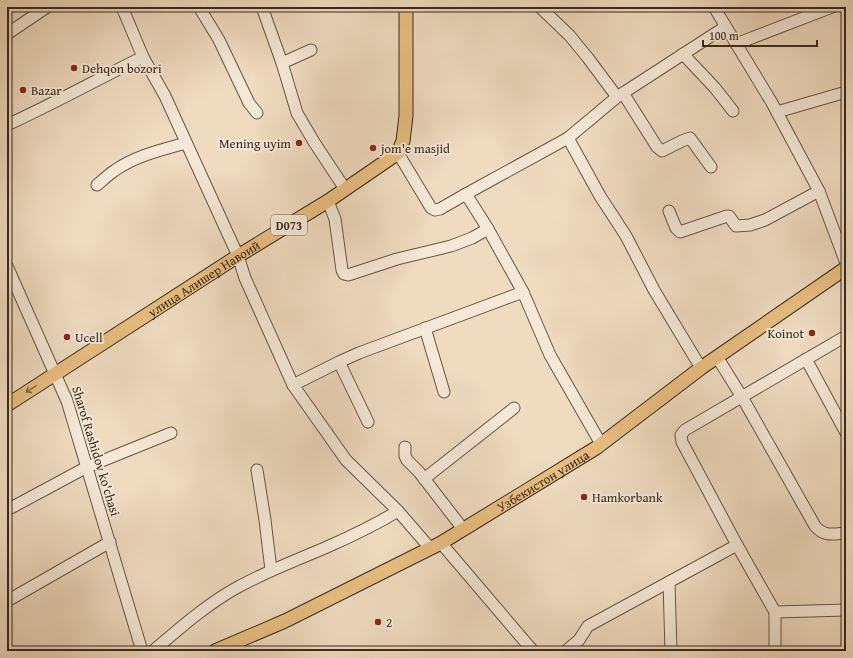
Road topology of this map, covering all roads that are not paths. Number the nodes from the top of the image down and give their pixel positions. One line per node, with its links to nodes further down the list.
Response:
1 (47, 7): 10 (street)
2 (122, 7): 14 (street)
3 (199, 7): 20 (street)
4 (262, 7): 15 (street)
5 (406, 7): 24 (main road)
6 (540, 7): 17 (street)
7 (714, 7): 9 (street)
8 (832, 7): 11 (street)
9 (725, 27): 11 (street); 13 (street)
10 (7, 34)
11 (736, 44): 19 (street)
12 (311, 50): 15 (street)
13 (684, 54): 17 (street); 18 (street)
14 (144, 57): 21 (street); 23 (street)
15 (282, 63): 27 (street)
16 (846, 92): 19 (street)
17 (620, 95): 22 (street); 25 (street)
18 (733, 111)
19 (777, 112): 28 (street)
20 (257, 113)
21 (7, 125)
22 (568, 138): 29 (street); 43 (street)
23 (186, 143): 26 (street); 33 (street)
24 (398, 153): 27 (main road, улица Алишер Навоий / D073); 29 (street)
25 (711, 167)
26 (97, 185)
27 (345, 189): 30 (main road, улица Алишер Навоий / D073)
28 (819, 191): 31 (street); 34 (street)
29 (466, 194): 32 (street)
30 (328, 201): 32 (street); 33 (main road, улица Алишер Навоий / D073)
31 (669, 211)
32 (488, 229): 37 (street)
33 (238, 256): 44 (main road, улица Алишер Навоий / D073); 45 (street)
34 (846, 263)
35 (7, 266): 44 (street, Sharof Rashidov ko'chasi)
36 (846, 268): 40 (main road, Узбекистон улица)
37 (523, 292): 38 (street); 53 (street)
38 (425, 328): 42 (street); 46 (street)
39 (846, 336): 41 (street)
40 (717, 357): 43 (main road, Узбекистон улица); 47 (street)
41 (806, 359): 47 (street); 52 (street)
42 (339, 362): 45 (street); 50 (street)
43 (701, 368): 53 (main road, Узбекистон улица)
44 (56, 374): 48 (main road, улица Алишер Навоий / D073, one-way to 48); 55 (street, Sharof Rashidov ko'chasi)
45 (293, 385): 59 (street)
46 (444, 392)
47 (742, 397): 61 (street); 64 (street)
48 (7, 405)
49 (514, 408): 57 (street)
50 (368, 422)
51 (171, 433): 55 (street)
52 (846, 433)
53 (601, 444): 60 (main road, Узбекистон улица)
54 (406, 447): 57 (street)
55 (87, 466): 58 (street); 62 (street, Sharof Rashidov ko'chasi)
56 (256, 470): 65 (street)
57 (424, 479): 60 (street)
58 (7, 510)
59 (398, 511): 63 (street); 65 (street)
60 (463, 529): 63 (main road, Узбекистон улица)
61 (846, 533)
62 (110, 542): 67 (street); 70 (street, Sharof Rashidov ko'chasi)
63 (436, 545): 72 (main road, Узбекистон улица); 73 (street)
64 (737, 545): 66 (street); 69 (street)
65 (271, 570): 71 (street)
66 (669, 582): 74 (street); 75 (street)
67 (7, 601)
68 (846, 610): 69 (street)
69 (774, 612): 76 (street)
70 (142, 651)
71 (152, 651)
72 (215, 651)
73 (533, 651)
74 (566, 651)
75 (671, 651)
76 (775, 651)

